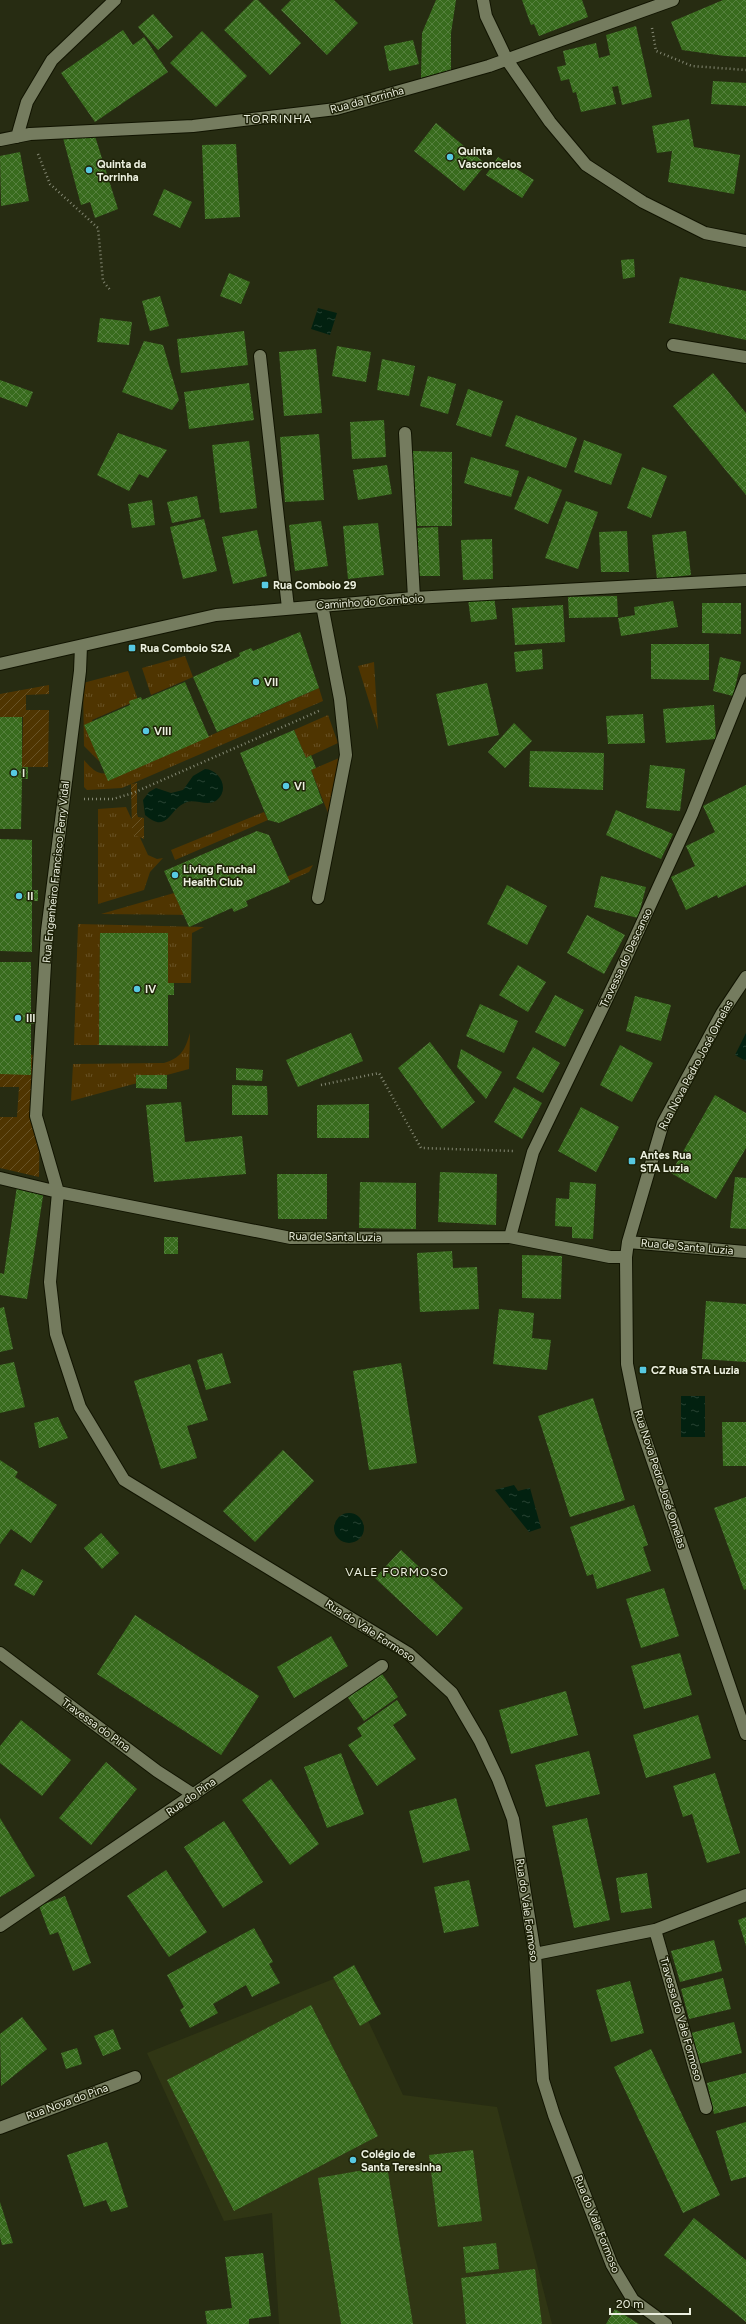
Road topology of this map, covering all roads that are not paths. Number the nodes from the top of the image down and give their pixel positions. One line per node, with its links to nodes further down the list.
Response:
1 (115, 0): 6 (street)
2 (483, 0): 5 (street)
3 (673, 0): 4 (street, Rua da Torrinha)
4 (648, 5): 5 (street, Rua da Torrinha)
5 (507, 60): 6 (street, Rua da Torrinha); 8 (street)
6 (17, 137): 7 (street, Rua da Torrinha)
7 (0, 140)
8 (746, 241)
9 (674, 345): 11 (street)
10 (260, 356): 16 (street)
11 (746, 357)
12 (405, 433): 14 (street)
13 (746, 580): 14 (street, Caminho do Comboio)
14 (414, 598): 15 (street, Caminho do Comboio)
15 (322, 605): 16 (street, Caminho do Comboio); 20 (street)
16 (288, 608): 17 (street, Caminho do Comboio)
17 (80, 646): 18 (street, Caminho do Comboio); 23 (street, Rua Engenheiro Francisco Perry Vidal)
18 (0, 664)
19 (746, 680): 24 (street, Travessa do Descanso)
20 (318, 898)
21 (746, 977): 25 (street, Rua Nova Pedro José Ornelas)
22 (0, 1178): 23 (street, Rua de Santa Luzia)
23 (58, 1192): 24 (street, Rua de Santa Luzia); 35 (street, Rua do Vale Formoso)
24 (510, 1237): 27 (street, Rua de Santa Luzia)
25 (628, 1242): 26 (street, Rua de Santa Luzia); 27 (street, Rua Nova Pedro José Ornelas)
26 (746, 1252)
27 (626, 1257): 30 (street, Rua Nova Pedro José Ornelas)
28 (0, 1653): 31 (street, Travessa do Pina)
29 (382, 1666): 31 (street, Rua do Pina)
30 (746, 1734)
31 (194, 1795): 33 (street, Rua do Pina)
32 (746, 1895): 34 (street)
33 (0, 1926)
34 (655, 1930): 35 (street); 37 (street, Travessa do Vale Formoso)
35 (535, 1954): 39 (street, Rua do Vale Formoso)
36 (135, 2077): 38 (street, Rua Nova do Pina)
37 (706, 2108)
38 (0, 2128)
39 (666, 2324)

